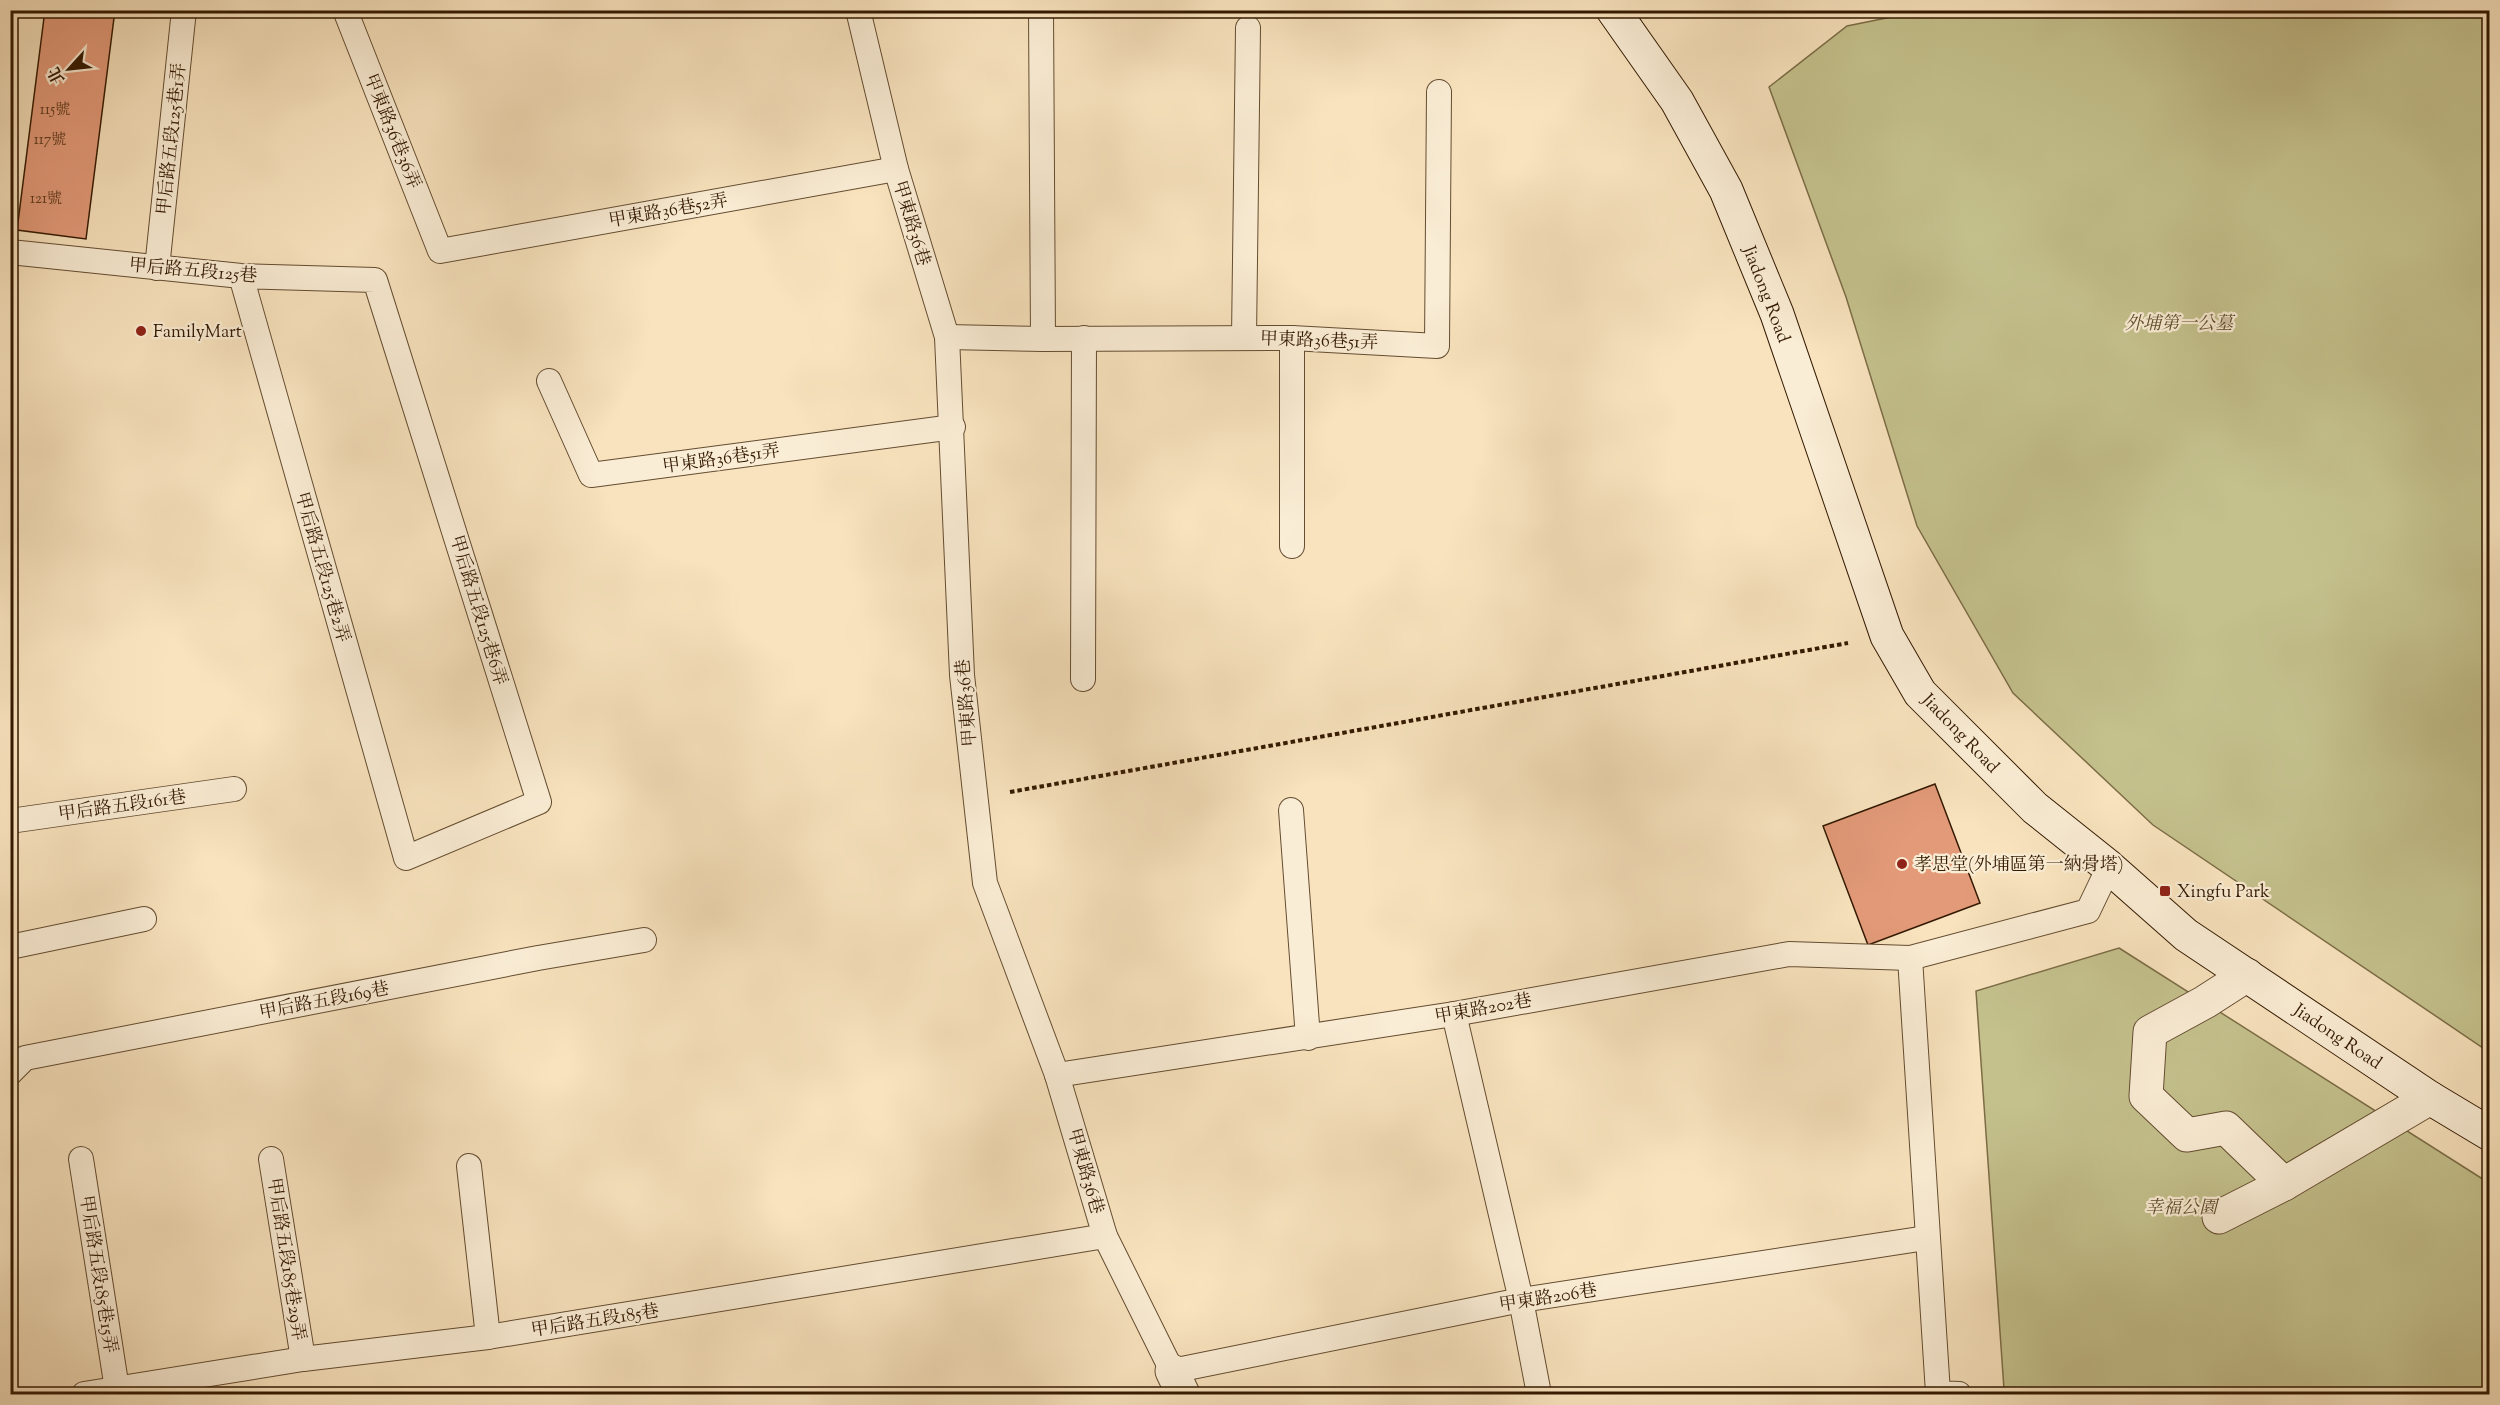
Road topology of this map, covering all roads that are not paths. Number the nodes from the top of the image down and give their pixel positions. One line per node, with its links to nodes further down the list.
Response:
1 (184, 10): 11 (lane, 甲后路五段125巷1弄)
2 (345, 10): 9 (lane, 甲東路36巷36弄)
3 (858, 10): 8 (lane, 甲東路36巷)
4 (1041, 10): 18 (lane)
5 (1613, 10): 27 (street, Jiadong Road)
6 (1248, 28): 16 (lane)
7 (1439, 92): 17 (lane, 甲東路36巷51弄)
8 (896, 169): 9 (lane, 甲東路36巷52弄); 14 (lane, 甲東路36巷)
9 (440, 251)
10 (10, 252): 11 (lane, 甲后路五段125巷)
11 (157, 268): 12 (lane, 甲后路五段125巷)
12 (241, 276): 13 (lane, 甲后路五段125巷); 26 (lane, 甲后路五段125巷2弄)
13 (375, 280): 26 (lane, 甲后路五段125巷6弄)
14 (947, 337): 18 (lane, 甲東路36巷51弄); 20 (lane, 甲東路36巷)
15 (1084, 338): 16 (lane, 甲東路36巷51弄); 18 (lane, 甲東路36巷51弄); 22 (lane)
16 (1244, 338): 17 (lane, 甲東路36巷51弄)
17 (1292, 338): 21 (lane)
18 (1043, 339)
19 (549, 381): 20 (lane, 甲東路36巷51弄)
20 (952, 427): 36 (lane, 甲東路36巷)
21 (1292, 546)
22 (1083, 679)
23 (234, 789): 25 (lane, 甲后路五段161巷)
24 (1291, 810): 34 (lane)
25 (10, 821)
26 (406, 858)
27 (2109, 867): 31 (lane, 甲東路202巷); 32 (street, Jiadong Road)
28 (144, 919): 30 (lane)
29 (644, 940): 35 (lane, 甲后路五段169巷)
30 (10, 947)
31 (1910, 958): 33 (lane, 甲東路202巷); 45 (lane)
32 (2247, 975): 37 (street, Jiadong Road); 42 (street)
33 (1454, 1014): 34 (lane, 甲東路202巷); 46 (lane)
34 (1308, 1038): 36 (lane, 甲東路202巷)
35 (10, 1073)
36 (1057, 1075): 44 (lane, 甲東路36巷)
37 (2430, 1098): 38 (street, Jiadong Road); 42 (street)
38 (2490, 1134)
39 (81, 1159): 50 (lane, 甲后路五段185巷15弄)
40 (271, 1159): 48 (lane, 甲后路五段185巷29弄)
41 (469, 1166): 47 (lane)
42 (2284, 1184): 43 (street)
43 (2219, 1217)
44 (1105, 1236): 47 (lane, 甲后路五段185巷); 49 (lane, 甲東路36巷)
45 (1926, 1238): 46 (lane, 甲東路206巷); 53 (lane)
46 (1521, 1300): 49 (lane, 甲東路206巷); 52 (lane)
47 (488, 1337): 48 (lane, 甲后路五段185巷)
48 (303, 1359): 50 (lane, 甲后路五段185巷)
49 (1178, 1383)
50 (117, 1389): 51 (lane, 甲后路五段185巷)
51 (84, 1395)
52 (1539, 1395)
53 (1959, 1395)

